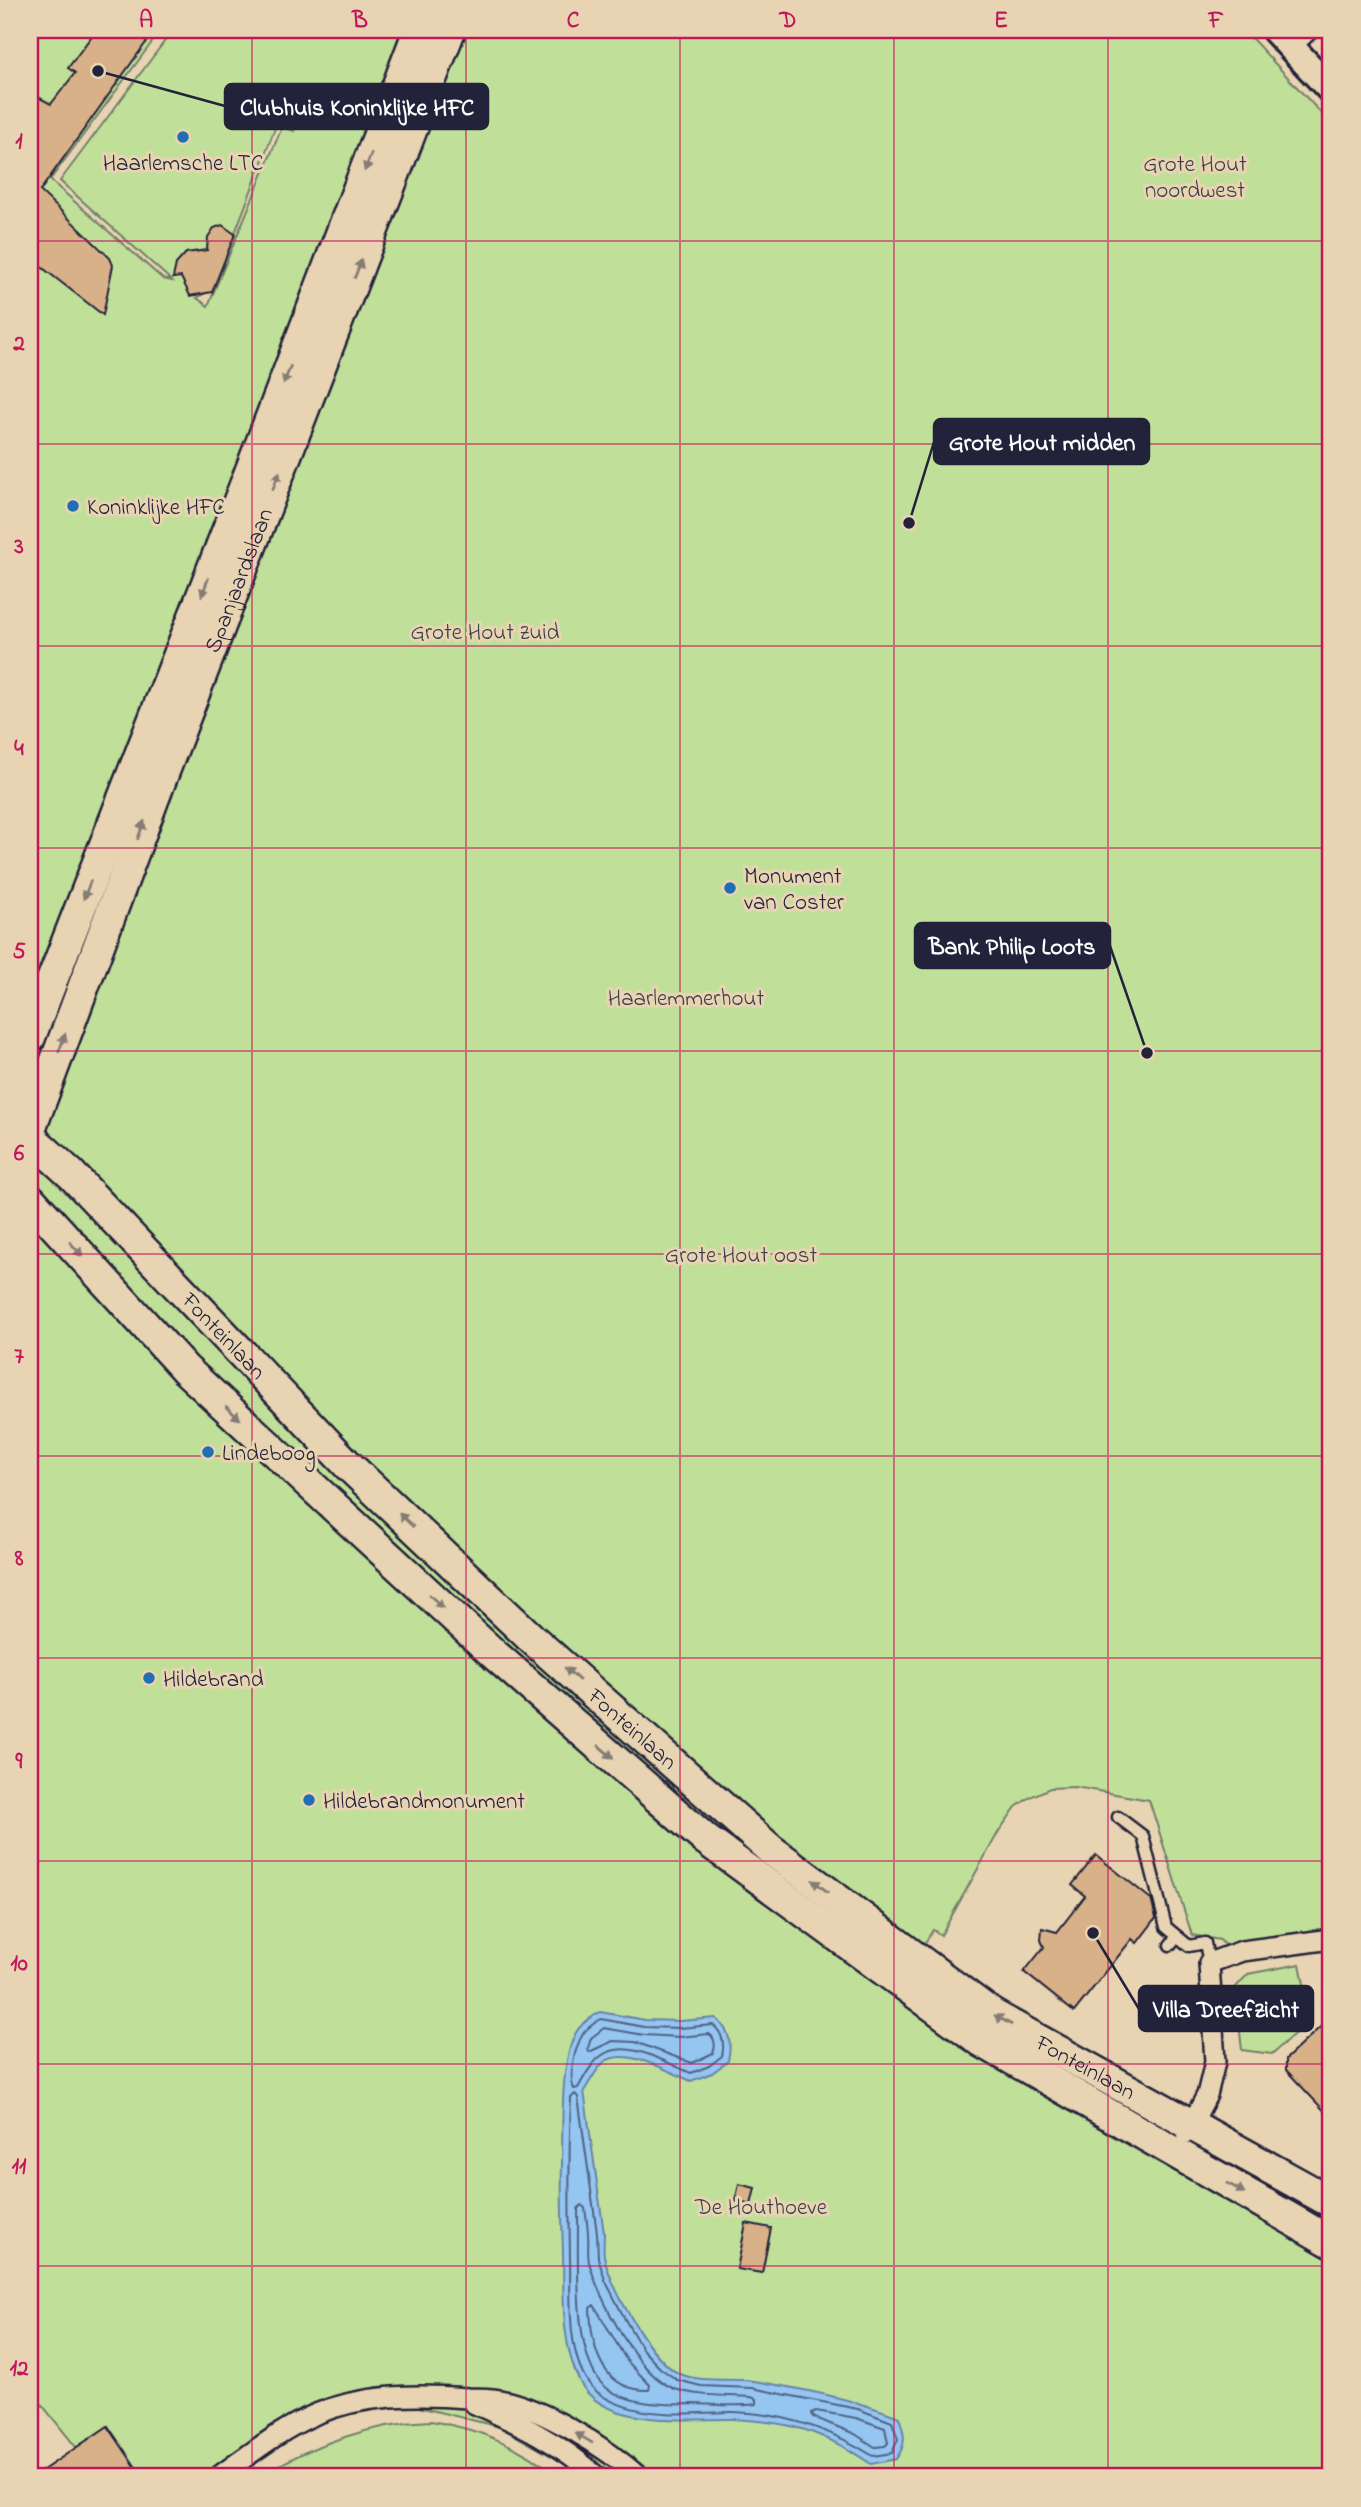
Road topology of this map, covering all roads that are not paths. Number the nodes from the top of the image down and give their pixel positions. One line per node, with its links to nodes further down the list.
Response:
1 (419, 30): 5 (main road, Spanjaardslaan, one-way to 5)
2 (450, 30): 6 (main road, Spanjaardslaan, one-way to 2)
3 (1291, 35): 4 (street)
4 (1331, 90)
5 (30, 1037)
6 (30, 1130)
7 (30, 1137): 14 (main road, Fonteinlaan, one-way to 7)
8 (30, 1199): 15 (main road, Fonteinlaan, one-way to 15)
9 (1118, 1817): 10 (lane)
10 (1177, 1936): 12 (lane); 13 (lane)
11 (1331, 1939): 13 (street)
12 (1170, 1945)
13 (1209, 1963): 14 (street)
14 (1192, 2124): 15 (street); 16 (main road, Fonteinlaan)
15 (1177, 2153): 17 (main road, Fonteinlaan, one-way to 17)
16 (1331, 2202)
17 (1331, 2242)
18 (460, 2397): 19 (street); 20 (street); 21 (street, one-way to 18)
19 (219, 2477)
20 (597, 2477)
21 (639, 2477)

